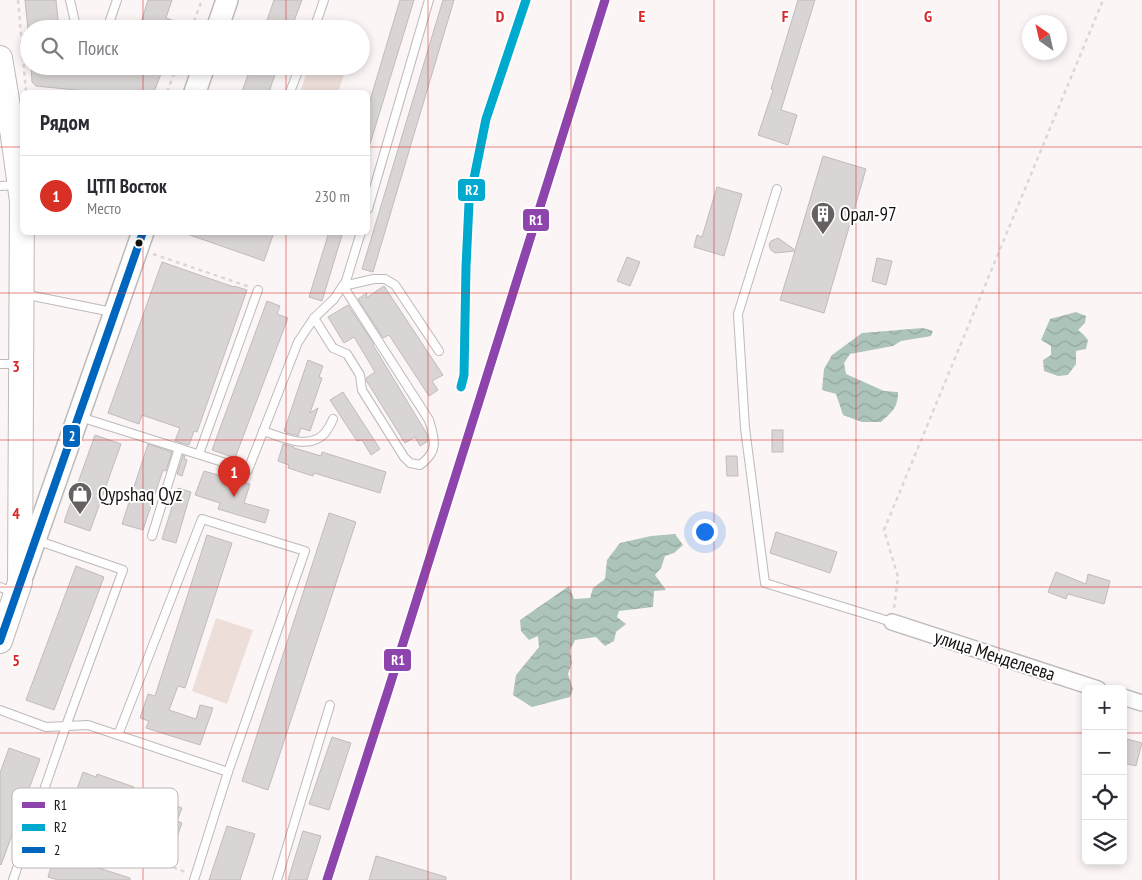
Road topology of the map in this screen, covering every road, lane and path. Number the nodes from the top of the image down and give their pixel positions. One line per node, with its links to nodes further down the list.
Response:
1 (18, 0): 14 (path)
2 (70, 0): 9 (lane)
3 (117, 0): 10 (lane)
4 (202, 0): 11 (path)
5 (227, 0): 12 (main road)
6 (324, 0): 13 (lane)
7 (429, 0): 27 (lane)
8 (1103, 0): 45 (path)
9 (74, 20)
10 (110, 20)
11 (194, 20)
12 (220, 20)
13 (317, 20)
14 (20, 23)
15 (0, 58): 24 (main road)
16 (25, 75): 20 (path)
17 (174, 75): 21 (path)
18 (201, 75): 22 (main road)
19 (297, 75): 23 (lane)
20 (26, 90)
21 (168, 90)
22 (195, 90)
23 (291, 90)
24 (18, 137): 26 (main road)
25 (777, 189): 45 (lane)
26 (16, 193): 32 (main road)
27 (370, 202)
28 (360, 235): 30 (lane)
29 (141, 240): 31 (path); 33 (main road)
30 (343, 286): 34 (lane); 34 (lane); 35 (lane)
31 (258, 290): 41 (lane)
32 (21, 293): 33 (lane); 36 (main road)
33 (115, 312): 37 (main road)
34 (314, 318): 39 (lane)
35 (439, 352)
36 (10, 364): 44 (main road)
37 (78, 417): 40 (lane); 43 (main road)
38 (334, 419): 39 (lane)
39 (263, 431): 41 (lane)
40 (179, 448): 41 (lane); 42 (lane)
41 (198, 454)
42 (152, 536)
43 (35, 540): 44 (main road); 52 (lane)
44 (12, 588): 46 (main road)
45 (892, 622): 47 (street, улица Менделеева)
46 (0, 641)
47 (1086, 685)
48 (1127, 698): 49 (street)
49 (1142, 703)
50 (330, 705): 60 (lane)
51 (0, 710): 52 (lane)
52 (66, 726): 53 (lane); 55 (lane)
53 (118, 735): 54 (lane); 54 (lane)
54 (228, 772): 58 (lane)
55 (45, 788)
56 (17, 868): 59 (lane)
57 (172, 868): 58 (path)
58 (194, 878)
59 (13, 880)
60 (277, 880)

